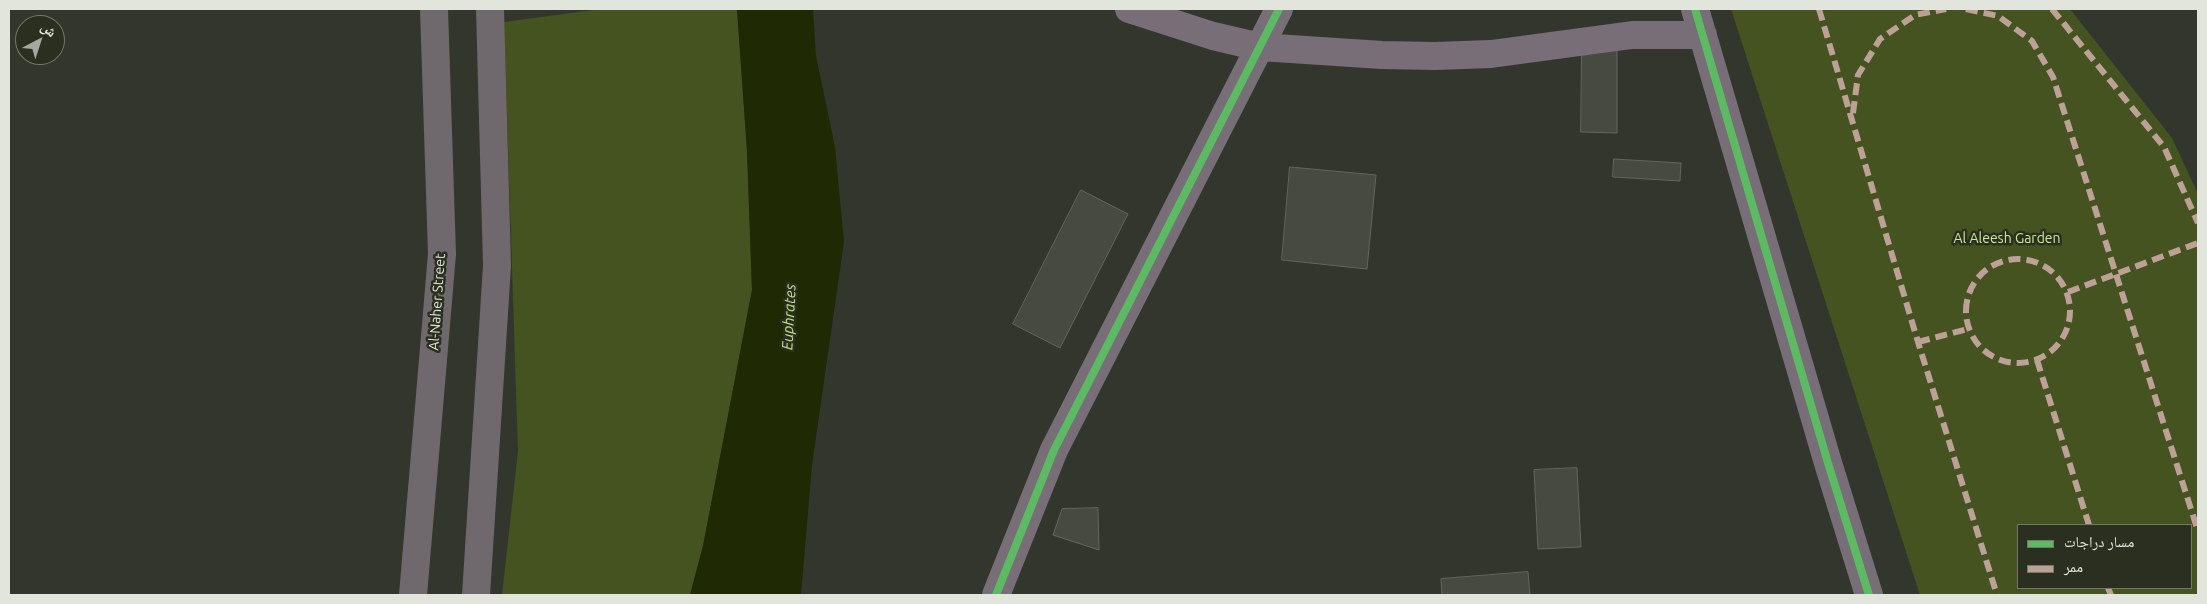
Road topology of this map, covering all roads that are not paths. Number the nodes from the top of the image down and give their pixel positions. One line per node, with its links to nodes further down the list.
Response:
1 (434, 9): 8 (main road, Al-Naher Street)
2 (490, 9): 9 (main road)
3 (1128, 9): 7 (street)
4 (1279, 9): 7 (street)
5 (1695, 9): 6 (street)
6 (1702, 35): 7 (street); 11 (street)
7 (1260, 47): 10 (street)
8 (413, 595)
9 (476, 595)
10 (996, 595)
11 (1869, 595)

